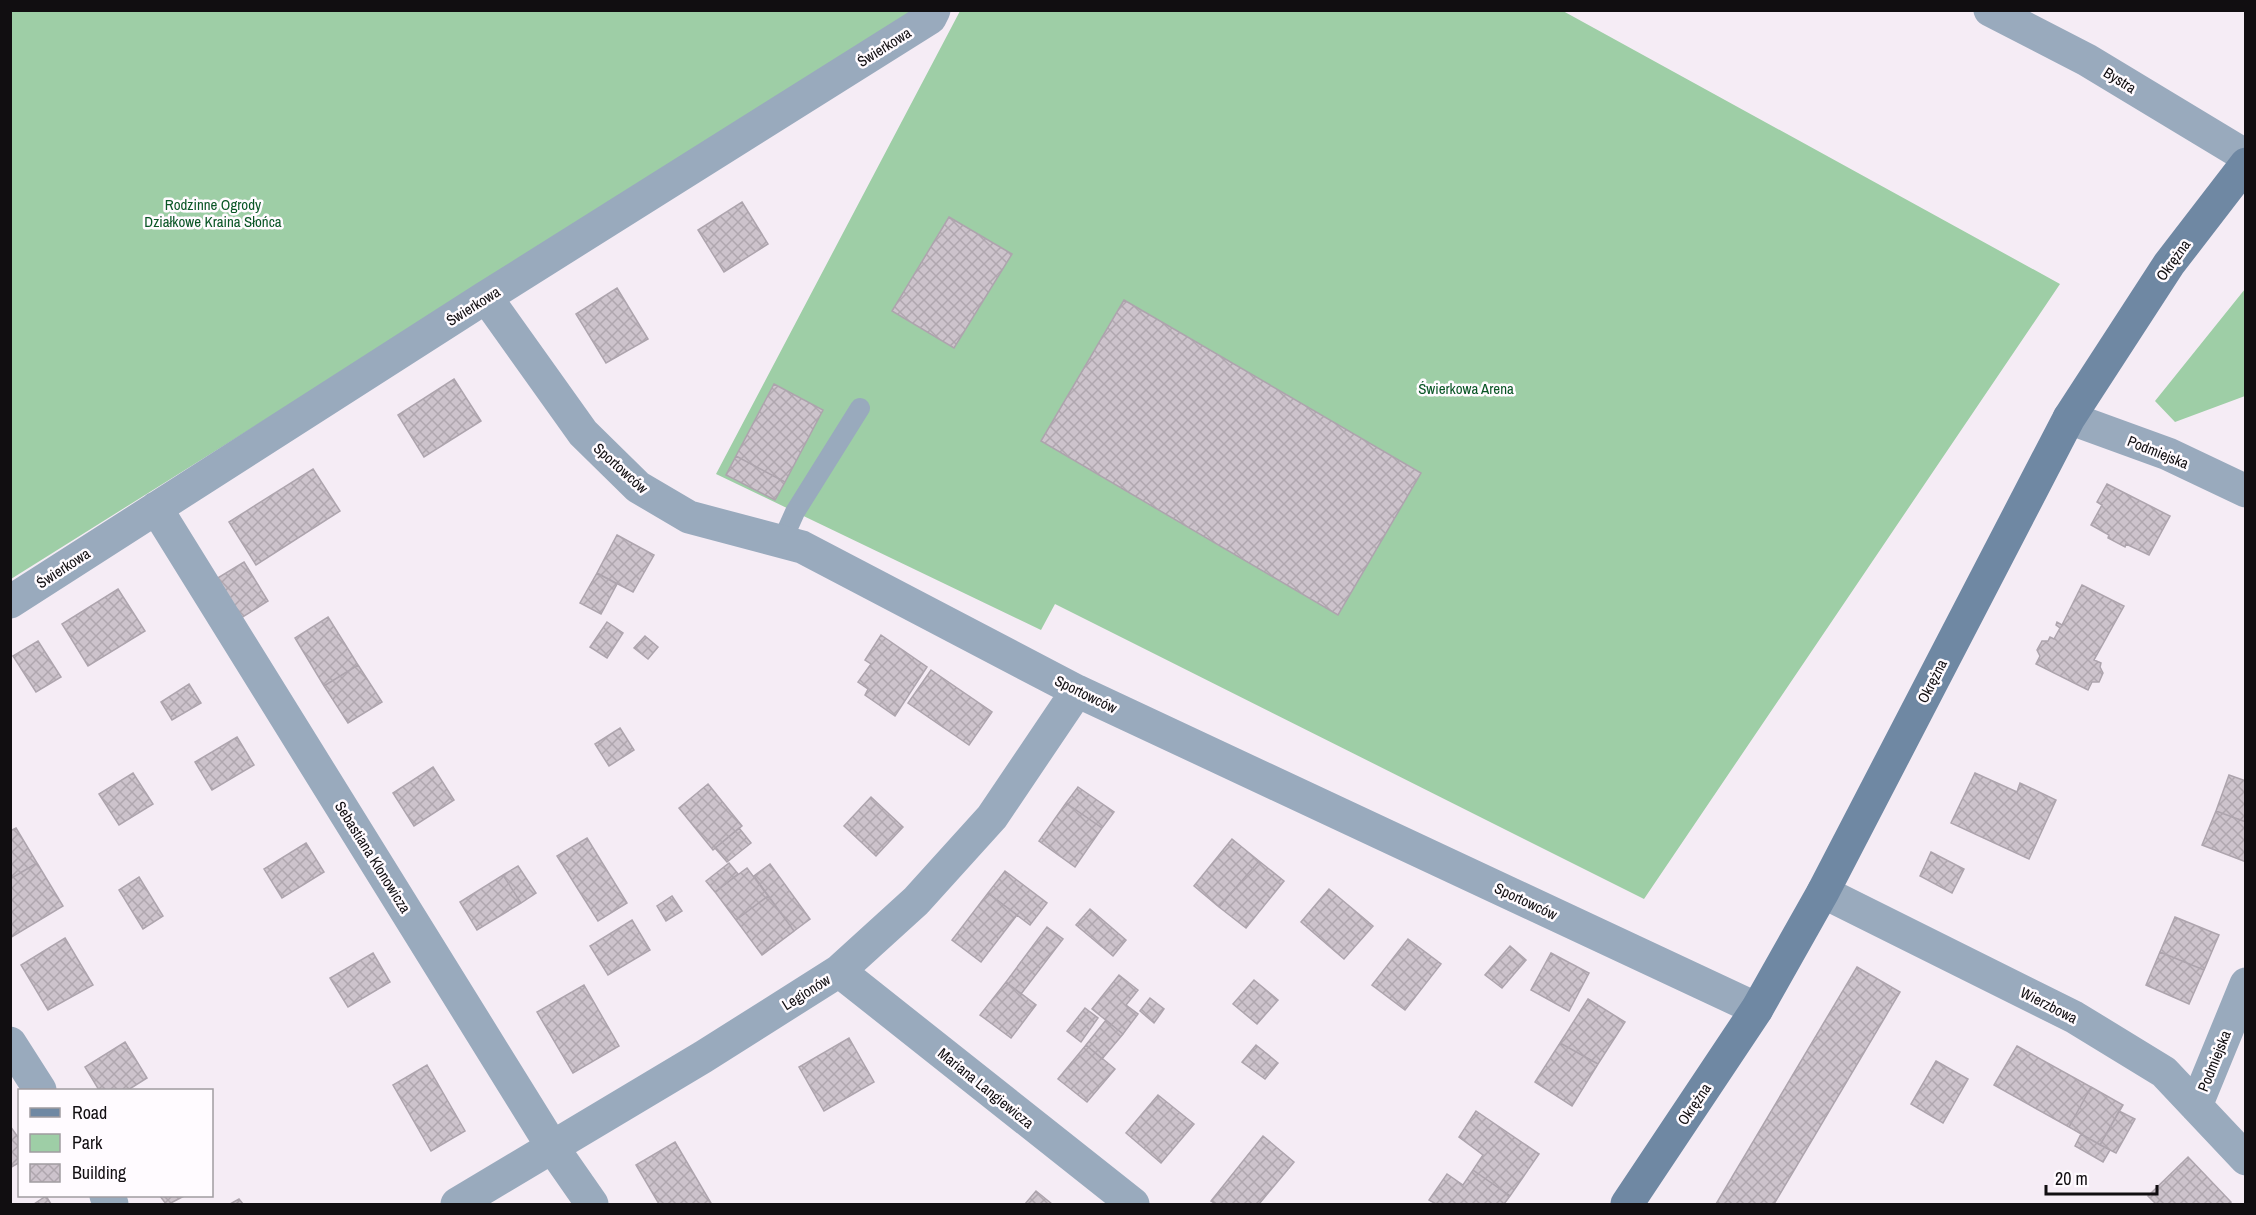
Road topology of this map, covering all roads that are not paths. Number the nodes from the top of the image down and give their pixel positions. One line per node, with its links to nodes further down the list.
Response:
1 (934, 10): 5 (street, Świerkowa)
2 (1990, 10): 3 (street, Bystra)
3 (2246, 156)
4 (2246, 164): 7 (street, Okrężna)
5 (486, 297): 9 (street, Świerkowa); 10 (street, Sportowców)
6 (860, 408): 10 (lane)
7 (2069, 418): 8 (street, Podmiejska); 13 (street, Okrężna)
8 (2246, 491)
9 (156, 508): 11 (street, Świerkowa); 20 (street, Sebastiana Klonowicza)
10 (782, 541): 12 (street, Sportowców)
11 (10, 602)
12 (1077, 691): 14 (street, Legionów); 16 (street, Sportowców)
13 (1823, 892): 16 (street, Okrężna); 19 (street, Wierzbowa)
14 (839, 971): 20 (street, Legionów); 24 (street, Mariana Langiewicza)
15 (2246, 984): 19 (street, Podmiejska)
16 (1757, 1009): 25 (street, Okrężna)
17 (10, 1043): 18 (street)
18 (39, 1089)
19 (2196, 1106): 21 (street, Wierzbowa)
20 (552, 1148): 22 (street, Legionów); 23 (street, Sebastiana Klonowicza)
21 (2246, 1159)
22 (457, 1204)
23 (592, 1204)
24 (1133, 1204)
25 (1628, 1204)

